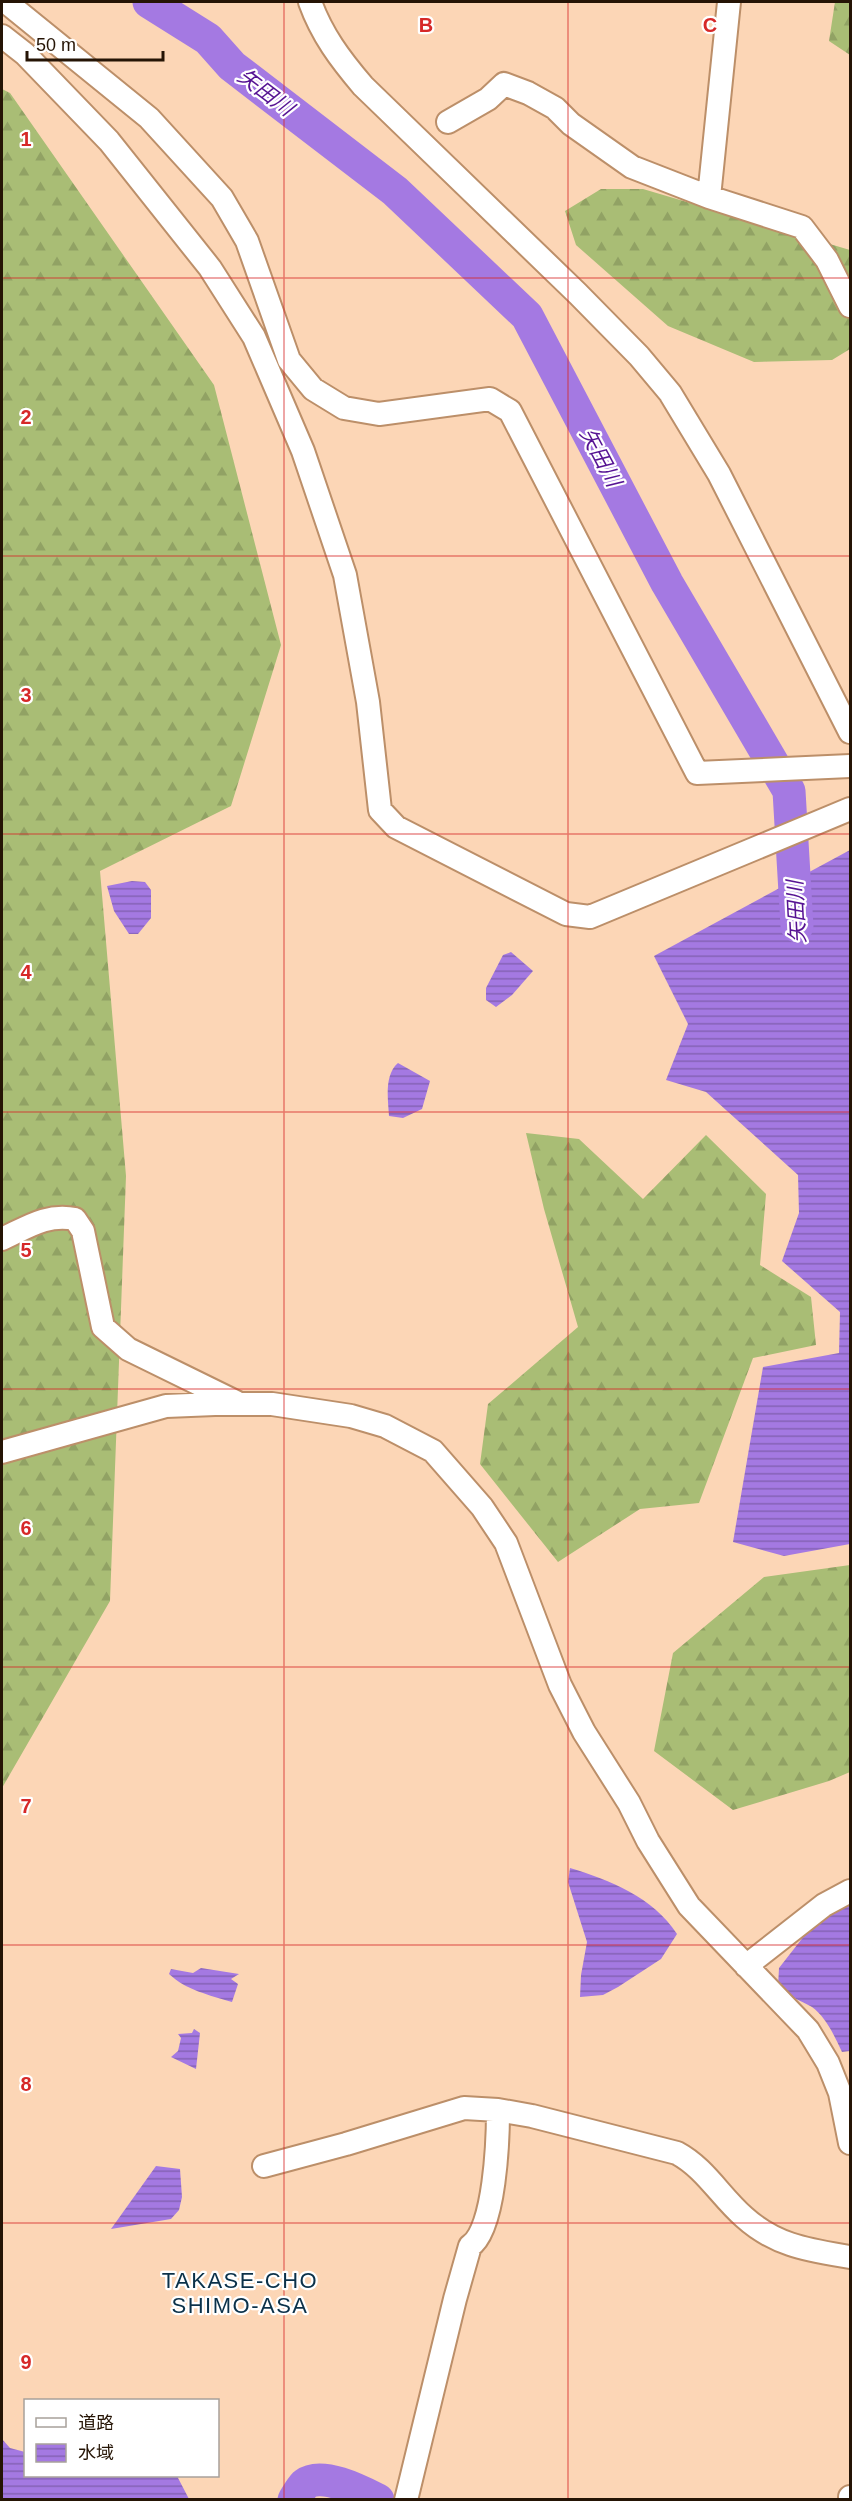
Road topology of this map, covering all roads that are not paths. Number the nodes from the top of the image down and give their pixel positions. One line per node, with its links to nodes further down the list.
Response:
1 (6, 2): 9 (street)
2 (310, 2): 8 (street)
3 (729, 2): 6 (street)
4 (2, 36): 10 (street)
5 (448, 122): 6 (street)
6 (709, 197): 7 (street)
7 (850, 306)
8 (850, 732)
9 (847, 766)
10 (850, 809)
11 (2, 1239): 12 (street)
12 (240, 1404): 13 (street); 15 (street)
13 (2, 1452)
14 (850, 1890): 15 (street)
15 (747, 1966): 17 (street)
16 (498, 2110): 18 (street); 19 (street); 20 (street)
17 (850, 2143)
18 (264, 2166)
19 (850, 2257)
20 (406, 2499)

